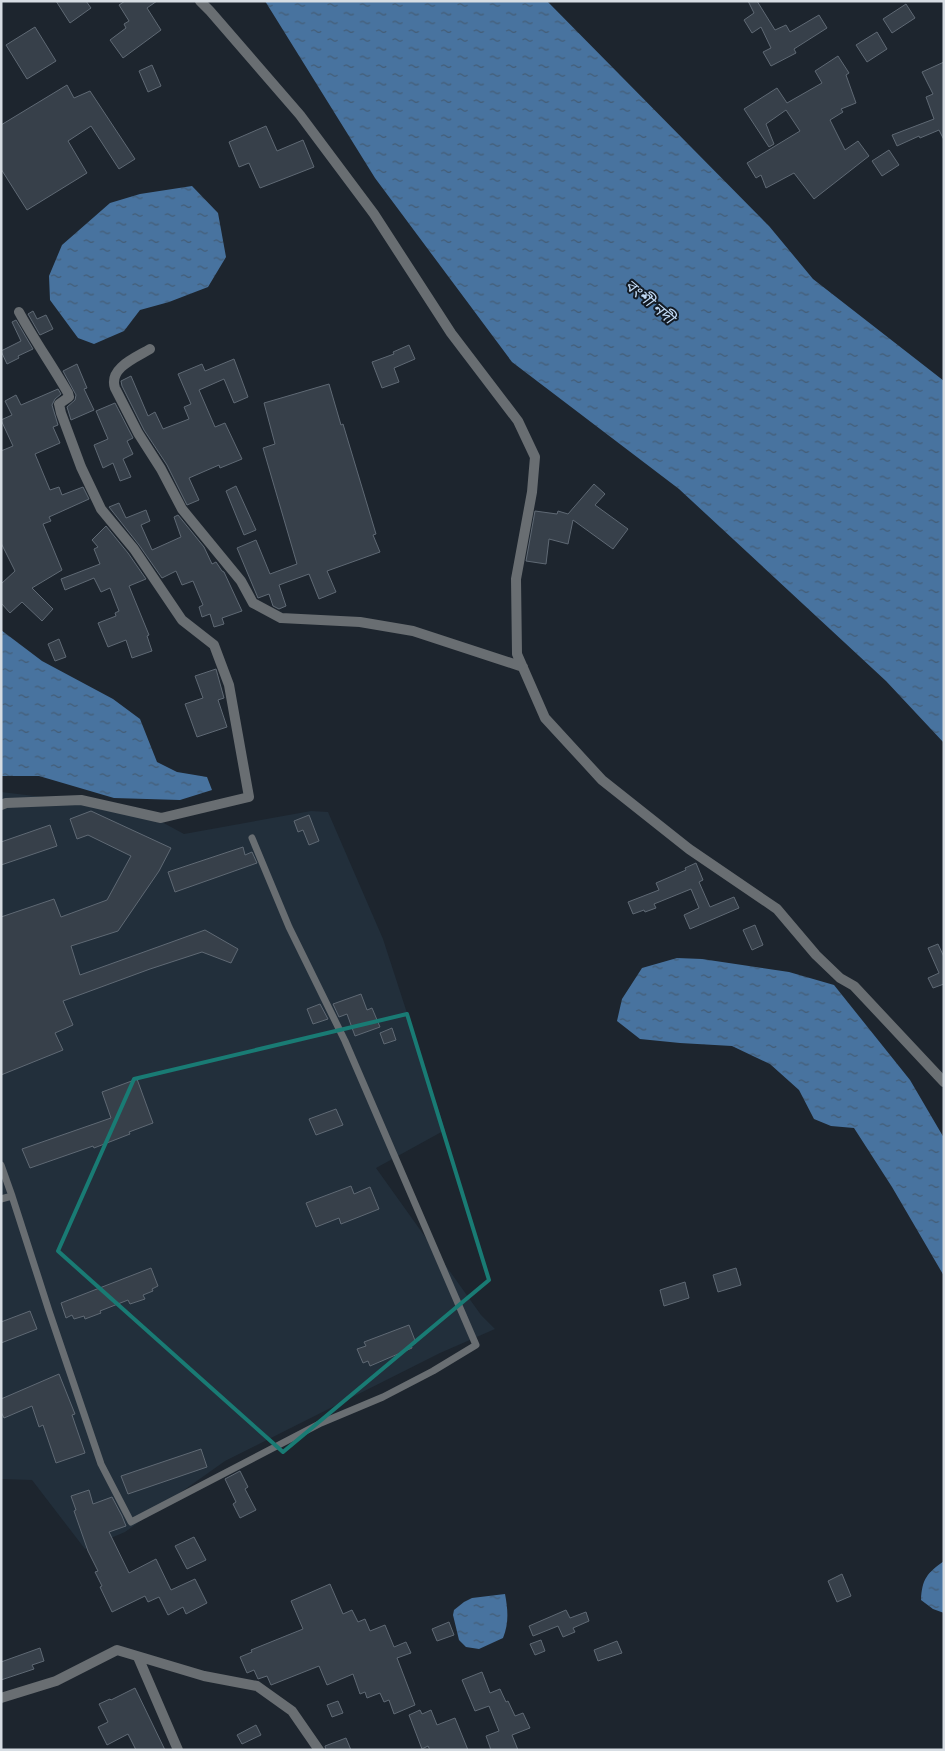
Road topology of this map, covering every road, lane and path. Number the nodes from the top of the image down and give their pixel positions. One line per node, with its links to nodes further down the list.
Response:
1 (200, 1): 4 (street)
2 (19, 312): 5 (street)
3 (150, 348): 4 (street)
4 (523, 667): 7 (street)
5 (1, 806)
6 (252, 838): 9 (lane)
7 (944, 1082)
8 (1, 1165): 9 (lane)
9 (12, 1196): 10 (lane)
10 (1, 1199)
11 (138, 1656): 12 (street); 13 (street); 14 (street)
12 (1, 1698)
13 (178, 1750)
14 (319, 1750)

